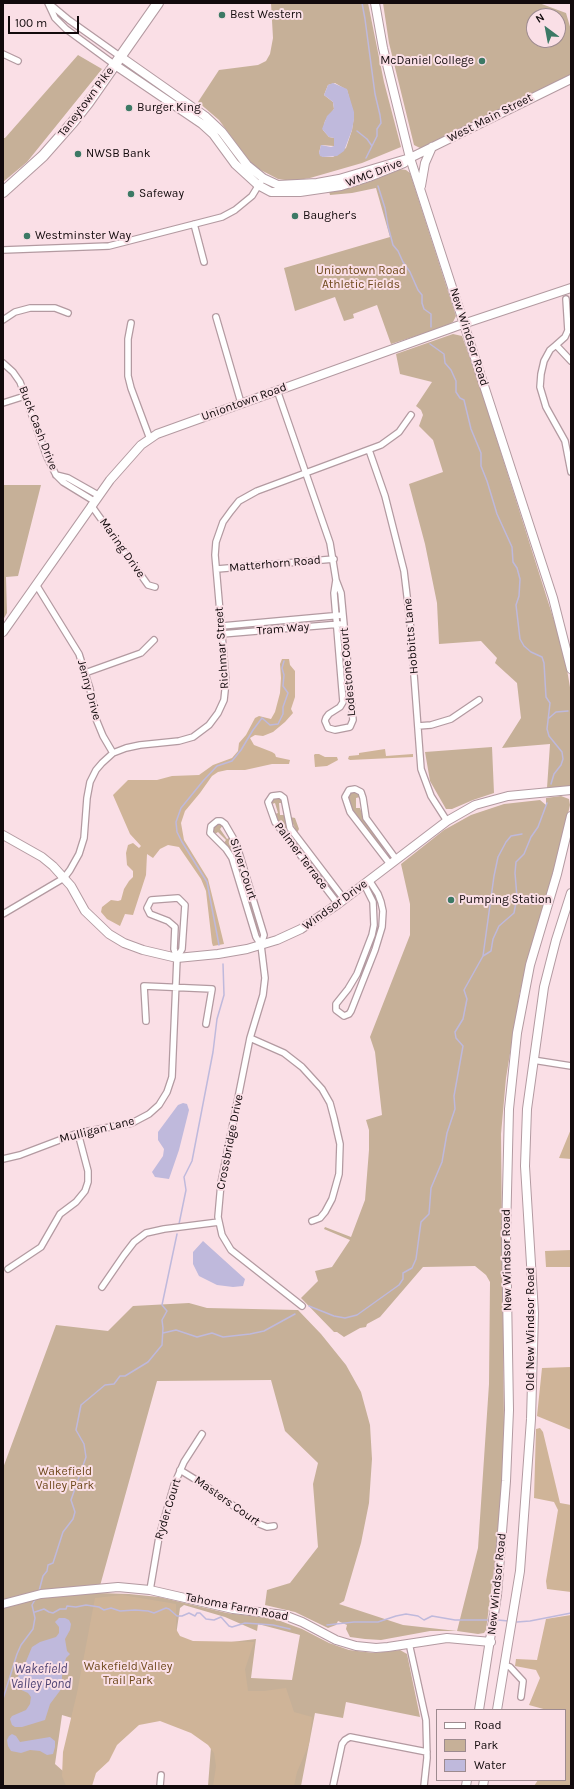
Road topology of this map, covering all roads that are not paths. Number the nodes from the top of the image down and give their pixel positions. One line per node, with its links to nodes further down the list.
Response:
1 (48, 3): 6 (street); 6 (street)
2 (158, 3): 6 (highway, Taneytown Pike)
3 (376, 3): 9 (main road, New Windsor Road)
4 (3, 54): 5 (street)
5 (18, 60)
6 (118, 61): 10 (main road, WMC Drive); 11 (main road, WMC Drive); 13 (highway, Taneytown Pike)
7 (571, 79): 8 (main road, West Main Street)
8 (432, 147): 9 (main road, West Main Street); 12 (main road)
9 (410, 158): 10 (main road, WMC Drive); 11 (main road, WMC Drive); 12 (main road, New Windsor Road)
10 (263, 178): 11 (street)
11 (258, 185): 14 (street)
12 (420, 188): 23 (main road, New Windsor Road)
13 (3, 192)
14 (194, 224): 15 (street); 16 (street)
15 (3, 250)
16 (204, 262)
17 (567, 293): 18 (street); 23 (main road, Uniontown Road); 25 (street)
18 (571, 308)
19 (68, 313): 21 (street)
20 (216, 317): 32 (street)
21 (3, 320)
22 (131, 323): 34 (street)
23 (465, 323): 29 (main road, Uniontown Road); 52 (main road, New Windsor Road)
24 (571, 324): 25 (street)
25 (568, 330): 26 (street)
26 (556, 345): 27 (street); 37 (street)
27 (571, 361)
28 (3, 363): 30 (street, Buck Cash Drive)
29 (277, 390): 32 (main road, Uniontown Road); 36 (street, Lodestone Court)
30 (25, 396): 31 (street); 38 (street, Buck Cash Drive)
31 (3, 403)
32 (241, 403): 34 (main road, Uniontown Road)
33 (411, 415): 35 (street, Richmar Street)
34 (150, 438): 38 (main road, Uniontown Road)
35 (369, 450): 36 (street, Richmar Street); 55 (street, Hobbitts Lane)
36 (306, 472): 39 (street, Lodestone Court); 40 (street, Richmar Street)
37 (571, 472)
38 (95, 500): 42 (main road, Uniontown Road); 43 (street, Maring Drive)
39 (334, 559): 40 (street, Matterhorn Road); 41 (street, Lodestone Court)
40 (216, 569): 48 (street, Richmar Street)
41 (336, 580): 44 (street, Lodestone Court); 45 (street, Lodestone Court)
42 (37, 586): 49 (main road, Uniontown Road); 53 (street, Jenny Drive)
43 (155, 587)
44 (343, 615): 45 (street, Tram Way); 46 (street, Lodestone Court)
45 (335, 616): 47 (street, Lodestone Court); 48 (street, Tram Way)
46 (344, 623): 47 (street, Tram Way); 47 (street, Lodestone Court)
47 (336, 624): 50 (street, Tram Way)
48 (222, 626): 50 (street, Richmar Street)
49 (3, 632)
50 (222, 634): 56 (street, Richmar Street)
51 (154, 640): 53 (street)
52 (571, 669)
53 (85, 674): 56 (street, Jenny Drive)
54 (479, 700): 55 (street)
55 (418, 726): 59 (street, Hobbitts Lane)
56 (113, 753): 62 (street, Richmar Street)
57 (571, 790): 59 (main road, Windsor Drive)
58 (571, 816): 87 (main road, New Windsor Road)
59 (447, 821): 61 (main road, Windsor Drive)
60 (3, 835): 62 (main road, Windsor Drive)
61 (393, 861): 61 (street); 63 (main road, Windsor Drive)
62 (64, 878): 66 (street); 68 (main road, Windsor Drive)
63 (366, 882): 63 (street); 65 (main road, Windsor Drive)
64 (571, 893): 73 (main road, Old New Windsor Road)
65 (341, 902): 65 (street, Palmer Terrace); 67 (main road, Windsor Drive)
66 (3, 914)
67 (261, 945): 67 (street, Silver Court); 68 (main road, Windsor Drive); 72 (street, Crossbridge Drive)
68 (177, 958): 68 (street); 69 (street, Mulligan Lane)
69 (175, 988): 70 (street); 71 (street); 75 (street, Mulligan Lane)
70 (146, 1021)
71 (206, 1024)
72 (250, 1038): 77 (street); 78 (street, Crossbridge Drive)
73 (533, 1060): 74 (street); 89 (main road, Old New Windsor Road)
74 (571, 1066)
75 (78, 1134): 76 (street, Mulligan Lane); 79 (street)
76 (3, 1159)
77 (312, 1221)
78 (219, 1222): 80 (street); 81 (street, Crossbridge Drive)
79 (8, 1269)
80 (102, 1287)
81 (302, 1306)
82 (202, 1434): 83 (street, Ryder Court)
83 (180, 1470): 84 (street, Masters Court); 85 (street, Ryder Court)
84 (274, 1526)
85 (150, 1590): 86 (main road, Tahoma Farm Road); 88 (main road, Tahoma Farm Road)
86 (3, 1604)
87 (491, 1642): 88 (main road, Tahoma Farm Road); 91 (main road, New Windsor Road)
88 (409, 1643): 93 (street)
89 (505, 1665): 90 (street); 92 (main road, Old New Windsor Road)
90 (521, 1697)
91 (480, 1709)
92 (497, 1709)
93 (427, 1752): 96 (street); 97 (street)
94 (160, 1775): 95 (street)
95 (160, 1786)
96 (333, 1786)
97 (424, 1786)

